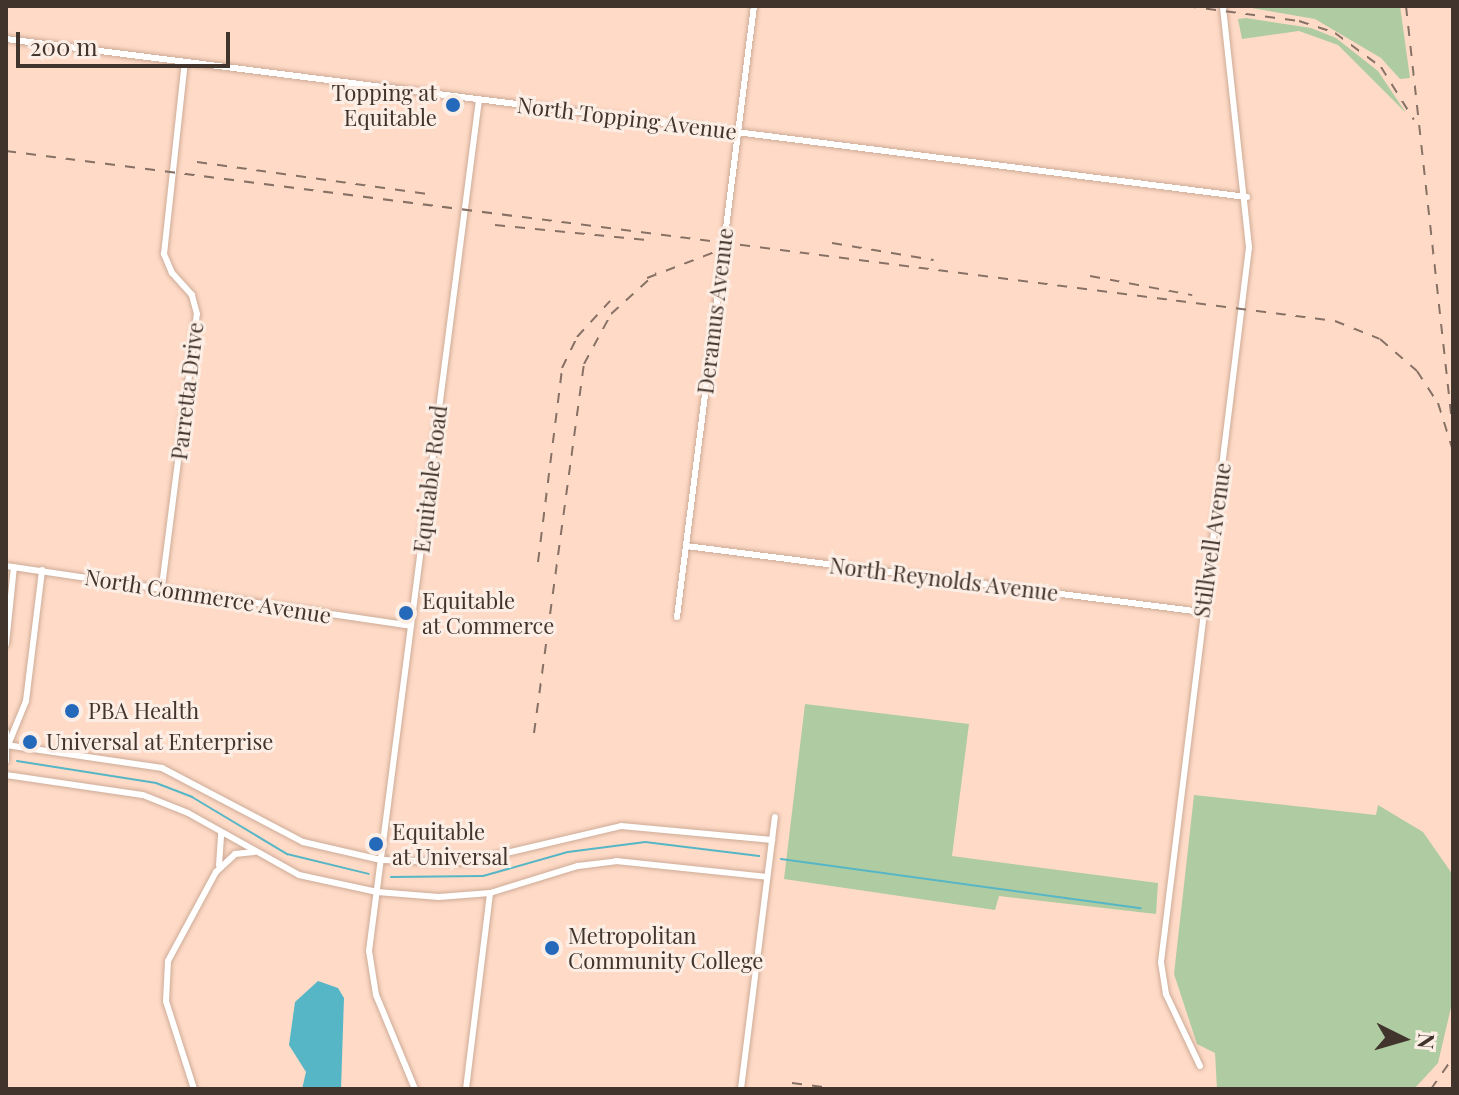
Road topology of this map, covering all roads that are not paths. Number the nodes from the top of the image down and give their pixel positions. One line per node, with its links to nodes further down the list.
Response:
1 (754, 6): 6 (street, Deramus Avenue)
2 (1223, 6): 7 (street, Stillwell Avenue)
3 (6, 40): 4 (street, North Topping Avenue)
4 (185, 62): 5 (street, North Topping Avenue); 12 (street, Parretta Drive)
5 (479, 99): 6 (street, North Topping Avenue); 15 (street, Equitable Road)
6 (738, 132): 7 (street, North Topping Avenue); 8 (street, Deramus Avenue)
7 (1247, 197): 13 (street, Stillwell Avenue)
8 (686, 546): 13 (street, North Reynolds Avenue); 14 (street, Deramus Avenue)
9 (6, 566): 10 (street, North Commerce Avenue)
10 (14, 567): 11 (street, North Commerce Avenue); 16 (street)
11 (42, 570): 12 (street, North Commerce Avenue); 18 (street)
12 (162, 586): 15 (street, North Commerce Avenue)
13 (1202, 612): 30 (street, Stillwell Avenue)
14 (677, 617)
15 (411, 626): 25 (street, Equitable Road)
16 (6, 644)
17 (6, 732): 18 (street)
18 (7, 745): 19 (street); 25 (street)
19 (6, 761)
20 (6, 775): 22 (street)
21 (775, 817): 23 (street)
22 (220, 831): 24 (street); 26 (street)
23 (772, 840): 25 (street); 27 (street)
24 (256, 853): 26 (street); 28 (street)
25 (381, 860): 28 (street, Equitable Road)
26 (216, 872): 31 (street)
27 (767, 877): 29 (street); 34 (street)
28 (377, 892): 29 (street); 32 (street, Equitable Road)
29 (490, 893): 33 (street)
30 (1200, 1066)
31 (194, 1089)
32 (415, 1089)
33 (466, 1089)
34 (741, 1089)

